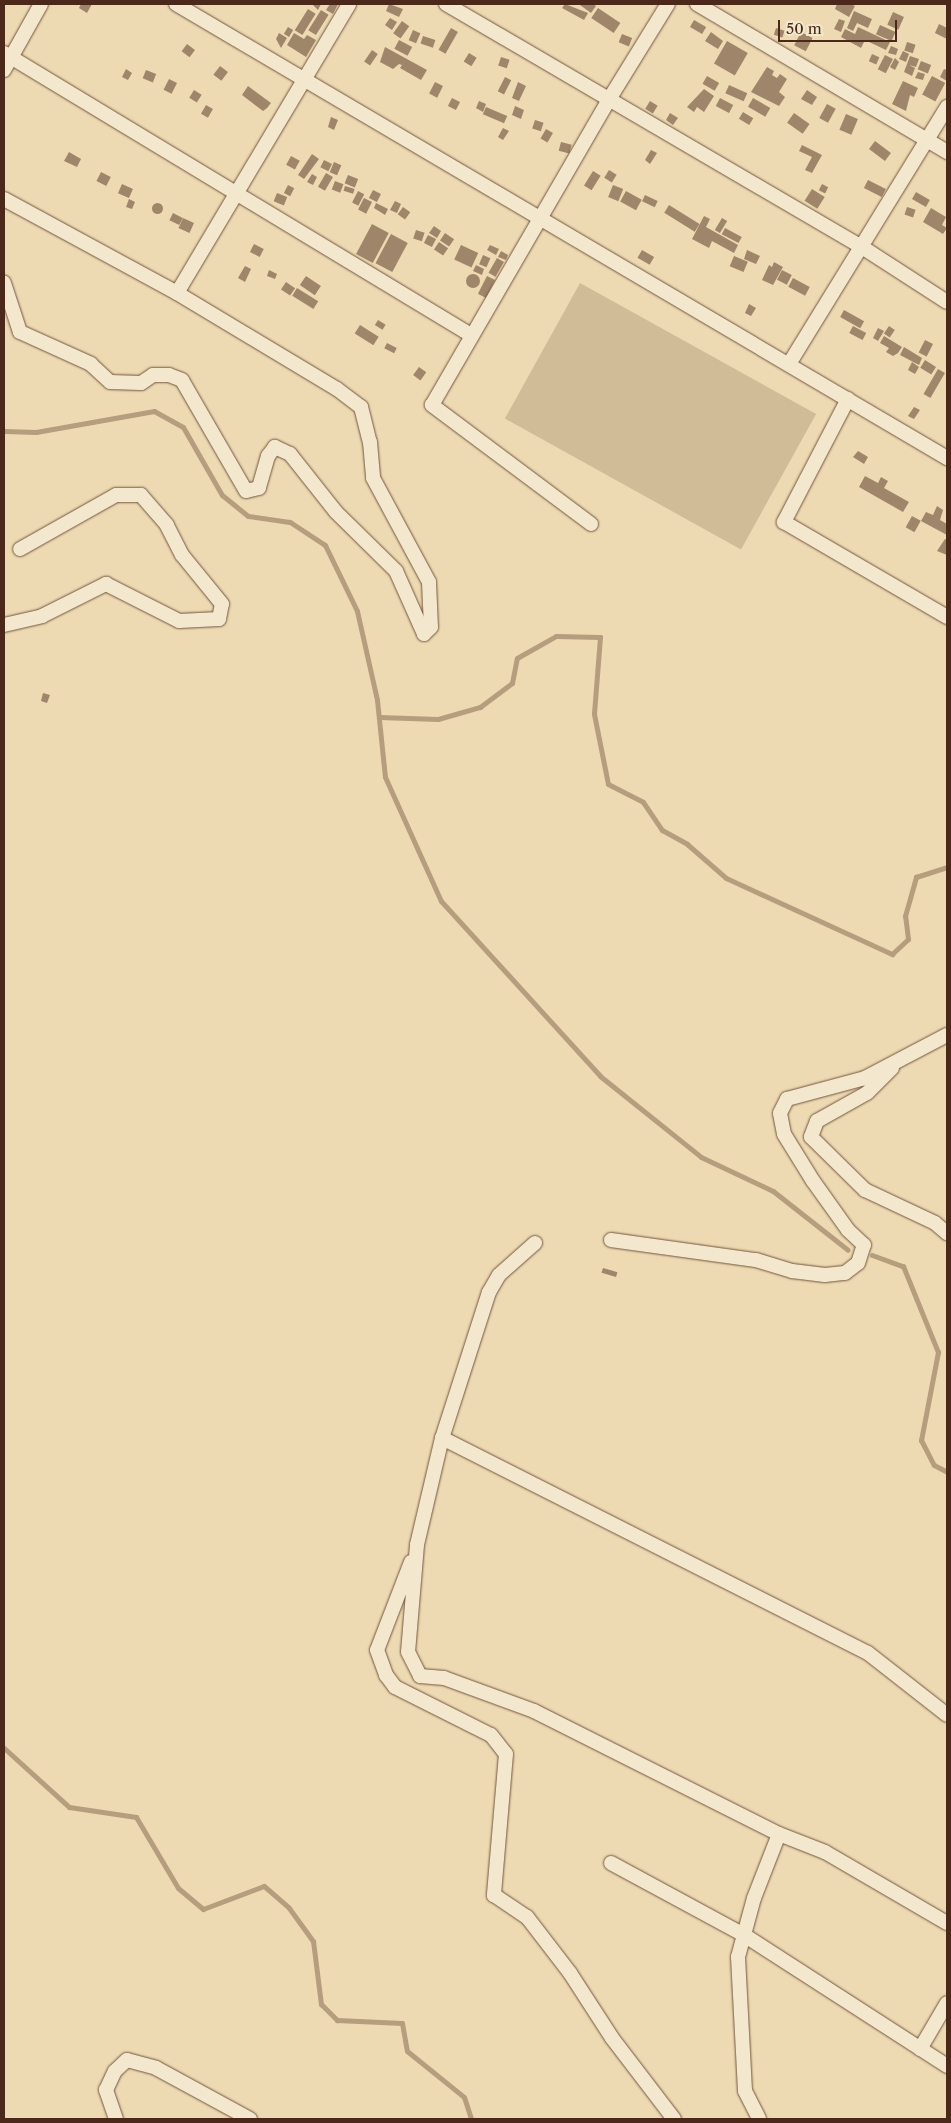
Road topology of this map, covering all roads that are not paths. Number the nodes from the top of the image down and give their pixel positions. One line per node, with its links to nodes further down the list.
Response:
1 (41, 4): 7 (street)
2 (176, 4): 8 (street)
3 (349, 4): 8 (street)
4 (446, 4): 9 (street)
5 (668, 4): 9 (street)
6 (697, 4): 11 (street)
7 (6, 60): 13 (street)
8 (303, 78): 13 (street); 15 (street)
9 (608, 101): 15 (street); 16 (street)
10 (947, 107): 11 (street)
11 (928, 141): 12 (street); 16 (street)
12 (947, 152)
13 (236, 195): 18 (street); 20 (street)
14 (4, 199): 18 (street)
15 (541, 216): 20 (street); 21 (street)
16 (862, 247): 19 (street); 21 (street)
17 (4, 282): 18 (street)
18 (178, 293)
19 (947, 302)
20 (471, 336): 24 (street)
21 (789, 364): 22 (street)
22 (848, 399): 23 (street); 26 (street)
23 (947, 458)
24 (591, 524)
25 (20, 549): 27 (street)
26 (947, 617)
27 (4, 625)
28 (947, 1035): 29 (street)
29 (905, 1056): 30 (street); 31 (street)
30 (947, 1233)
31 (611, 1240)
32 (536, 1243): 33 (street)
33 (442, 1438): 34 (street); 35 (street)
34 (417, 1545): 36 (street); 45 (street)
35 (947, 1715)
36 (779, 1834): 38 (street); 39 (street)
37 (611, 1862): 39 (street)
38 (947, 1923)
39 (744, 1935): 41 (street); 46 (street)
40 (947, 2003): 41 (street)
41 (920, 2049): 42 (street)
42 (947, 2066)
43 (116, 2119): 44 (street)
44 (250, 2119)
45 (674, 2119)
46 (759, 2119)

